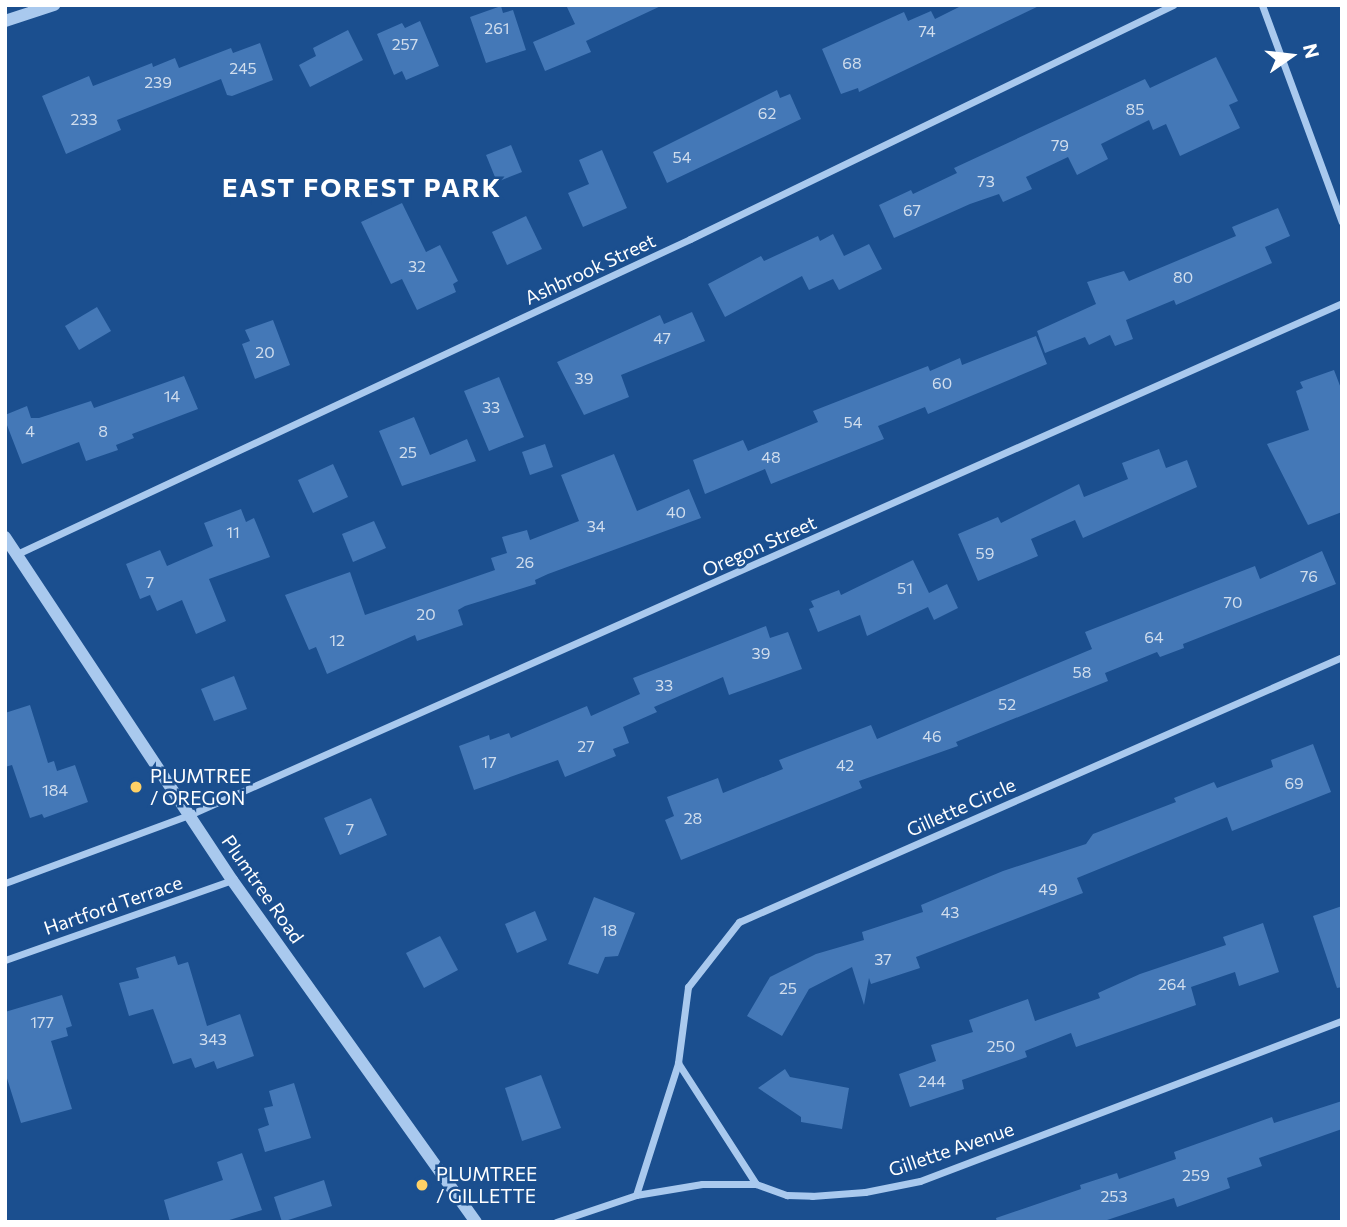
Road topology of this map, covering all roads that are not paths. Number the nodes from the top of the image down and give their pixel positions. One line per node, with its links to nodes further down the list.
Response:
1 (54, 5): 4 (street)
2 (1173, 5): 8 (street, Ashbrook Street)
3 (1262, 5): 5 (street)
4 (5, 22)
5 (1342, 222)
6 (1342, 303): 10 (street, Oregon Street)
7 (5, 537): 8 (street, Plumtree Road)
8 (17, 554): 10 (street, Plumtree Road)
9 (1342, 657): 15 (street, Gillette Circle)
10 (189, 815): 11 (street, Plumtree Road); 12 (street)
11 (232, 880): 13 (street, Hartford Terrace); 18 (street, Plumtree Road)
12 (5, 883)
13 (5, 960)
14 (1342, 1021): 16 (street, Gillette Avenue)
15 (678, 1063): 16 (street); 17 (street, Gillette Circle)
16 (756, 1184): 17 (street, Gillette Avenue)
17 (636, 1195): 19 (street, Gillette Avenue)
18 (476, 1222)
19 (556, 1222)

